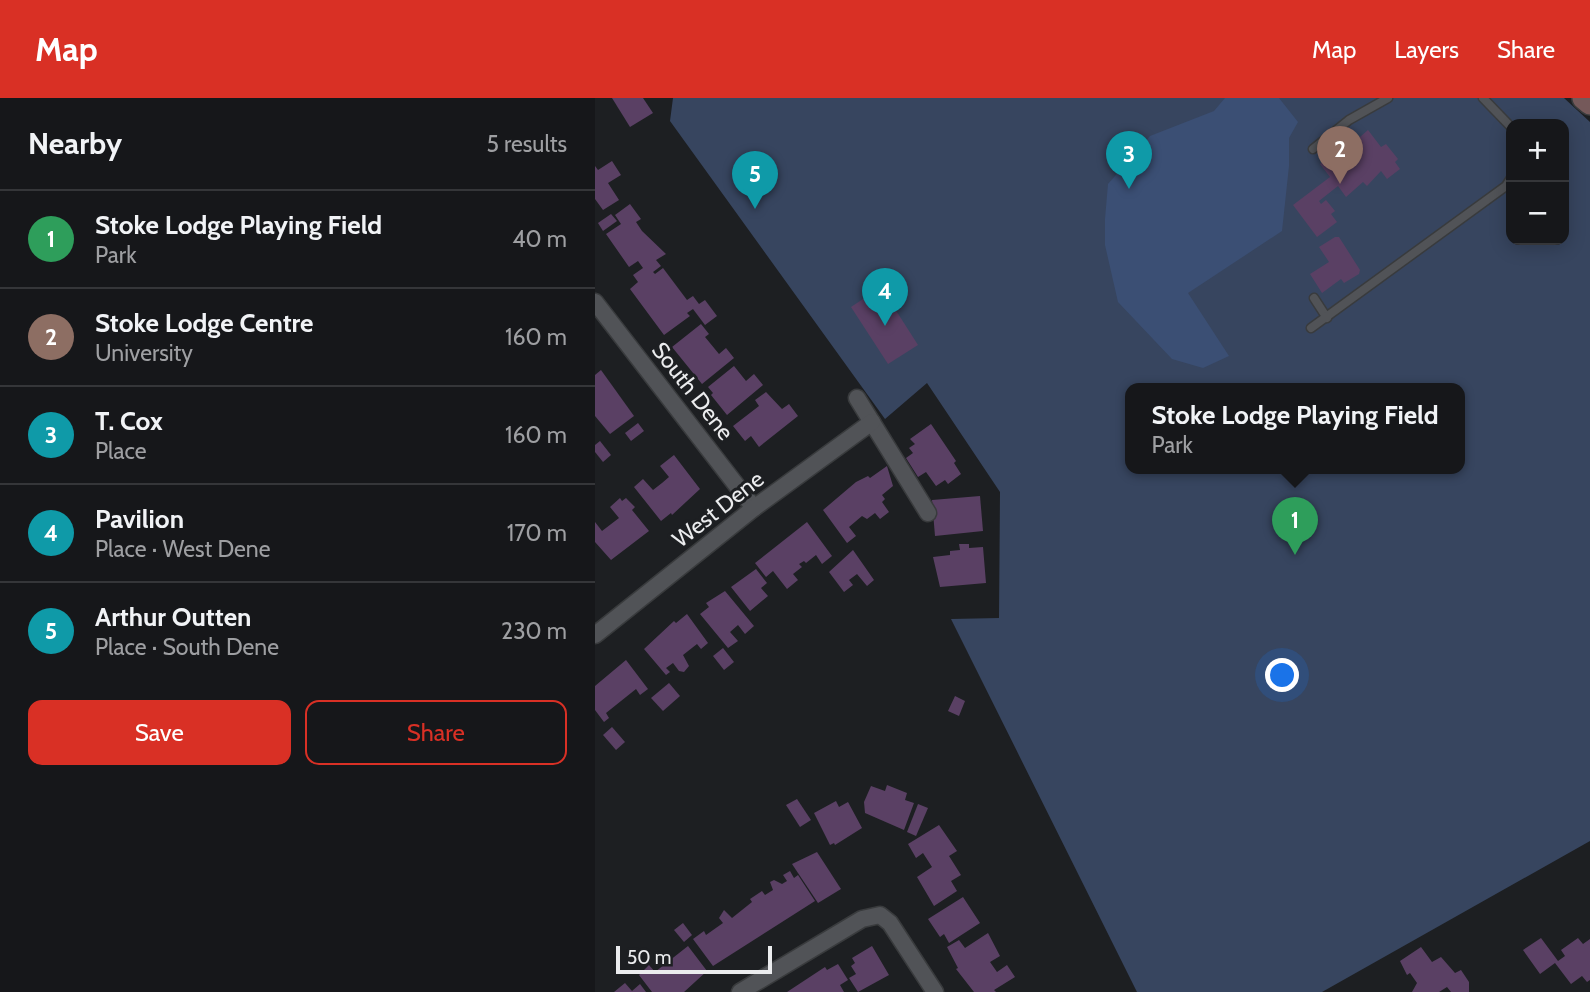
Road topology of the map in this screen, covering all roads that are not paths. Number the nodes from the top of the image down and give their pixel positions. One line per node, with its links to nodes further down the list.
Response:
1 (1388, 98): 6 (lane)
2 (1483, 98): 5 (lane)
3 (1584, 98): 4 (main road)
4 (1590, 103)
5 (1506, 122)
6 (1313, 149)
7 (1508, 182): 10 (lane)
8 (1314, 298): 10 (lane)
9 (595, 302): 14 (street, South Dene)
10 (1327, 318): 11 (lane)
11 (1311, 328)
12 (857, 398): 13 (street)
13 (872, 422): 14 (street, West Dene); 15 (street)
14 (754, 508): 16 (street, West Dene)
15 (928, 513)
16 (595, 635)
17 (740, 992): 18 (street)
18 (935, 992)

